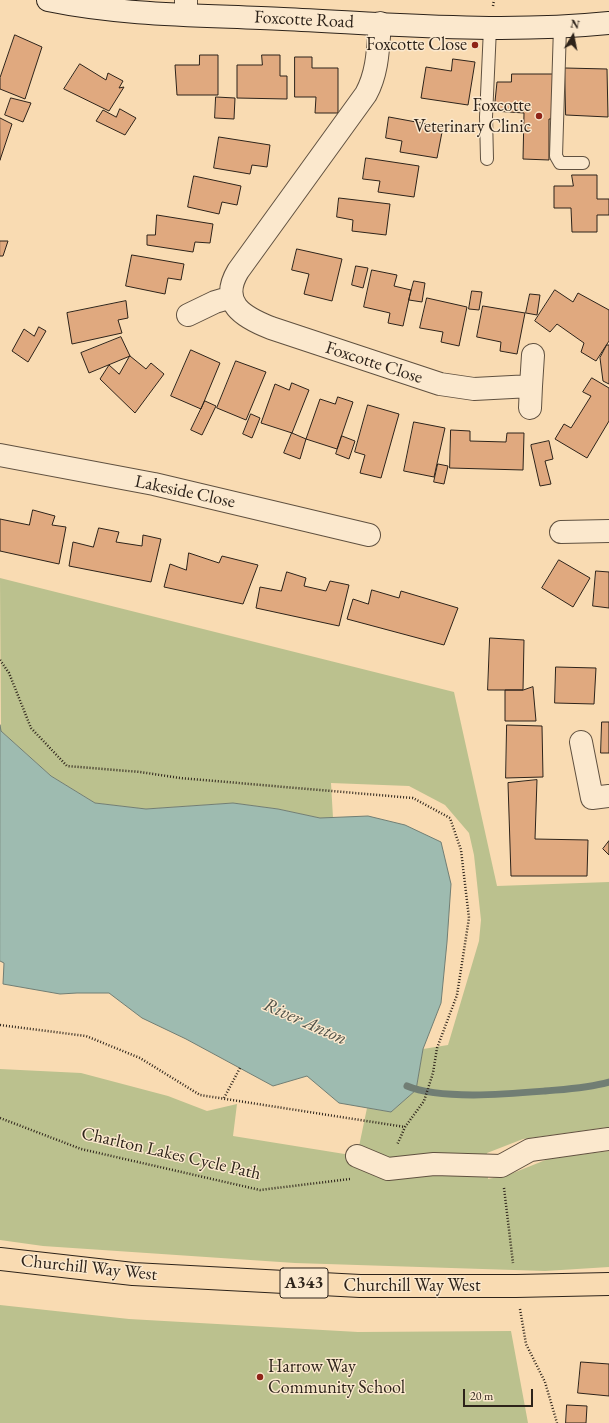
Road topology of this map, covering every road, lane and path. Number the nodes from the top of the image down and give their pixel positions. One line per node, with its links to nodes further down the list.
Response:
1 (48, 0): 2 (street, Foxcotte Road)
2 (186, 7): 4 (street, Foxcotte Road)
3 (609, 22): 5 (street, Foxcotte Road)
4 (380, 23): 6 (street, Foxcotte Road); 9 (street)
5 (560, 27): 6 (street, Foxcotte Road); 8 (lane)
6 (490, 28): 7 (lane)
7 (487, 159)
8 (583, 163)
9 (232, 297): 10 (street); 12 (street, Foxcotte Close)
10 (188, 315)
11 (533, 355): 12 (street)
12 (531, 386): 13 (street)
13 (530, 408)
14 (0, 455): 17 (street, Lakeside Close)
15 (609, 531): 16 (street)
16 (561, 532)
17 (369, 535)
18 (0, 660): 23 (path)
19 (580, 742): 20 (street)
20 (601, 797)
21 (0, 1025): 23 (path)
22 (240, 1068): 23 (path)
23 (224, 1098)
24 (0, 1118): 27 (path, Charlton Lakes Cycle Path)
25 (609, 1139): 26 (street)
26 (357, 1156)
27 (351, 1179)
28 (0, 1259): 29 (main road, Churchill Way West / A343)
29 (609, 1284)

